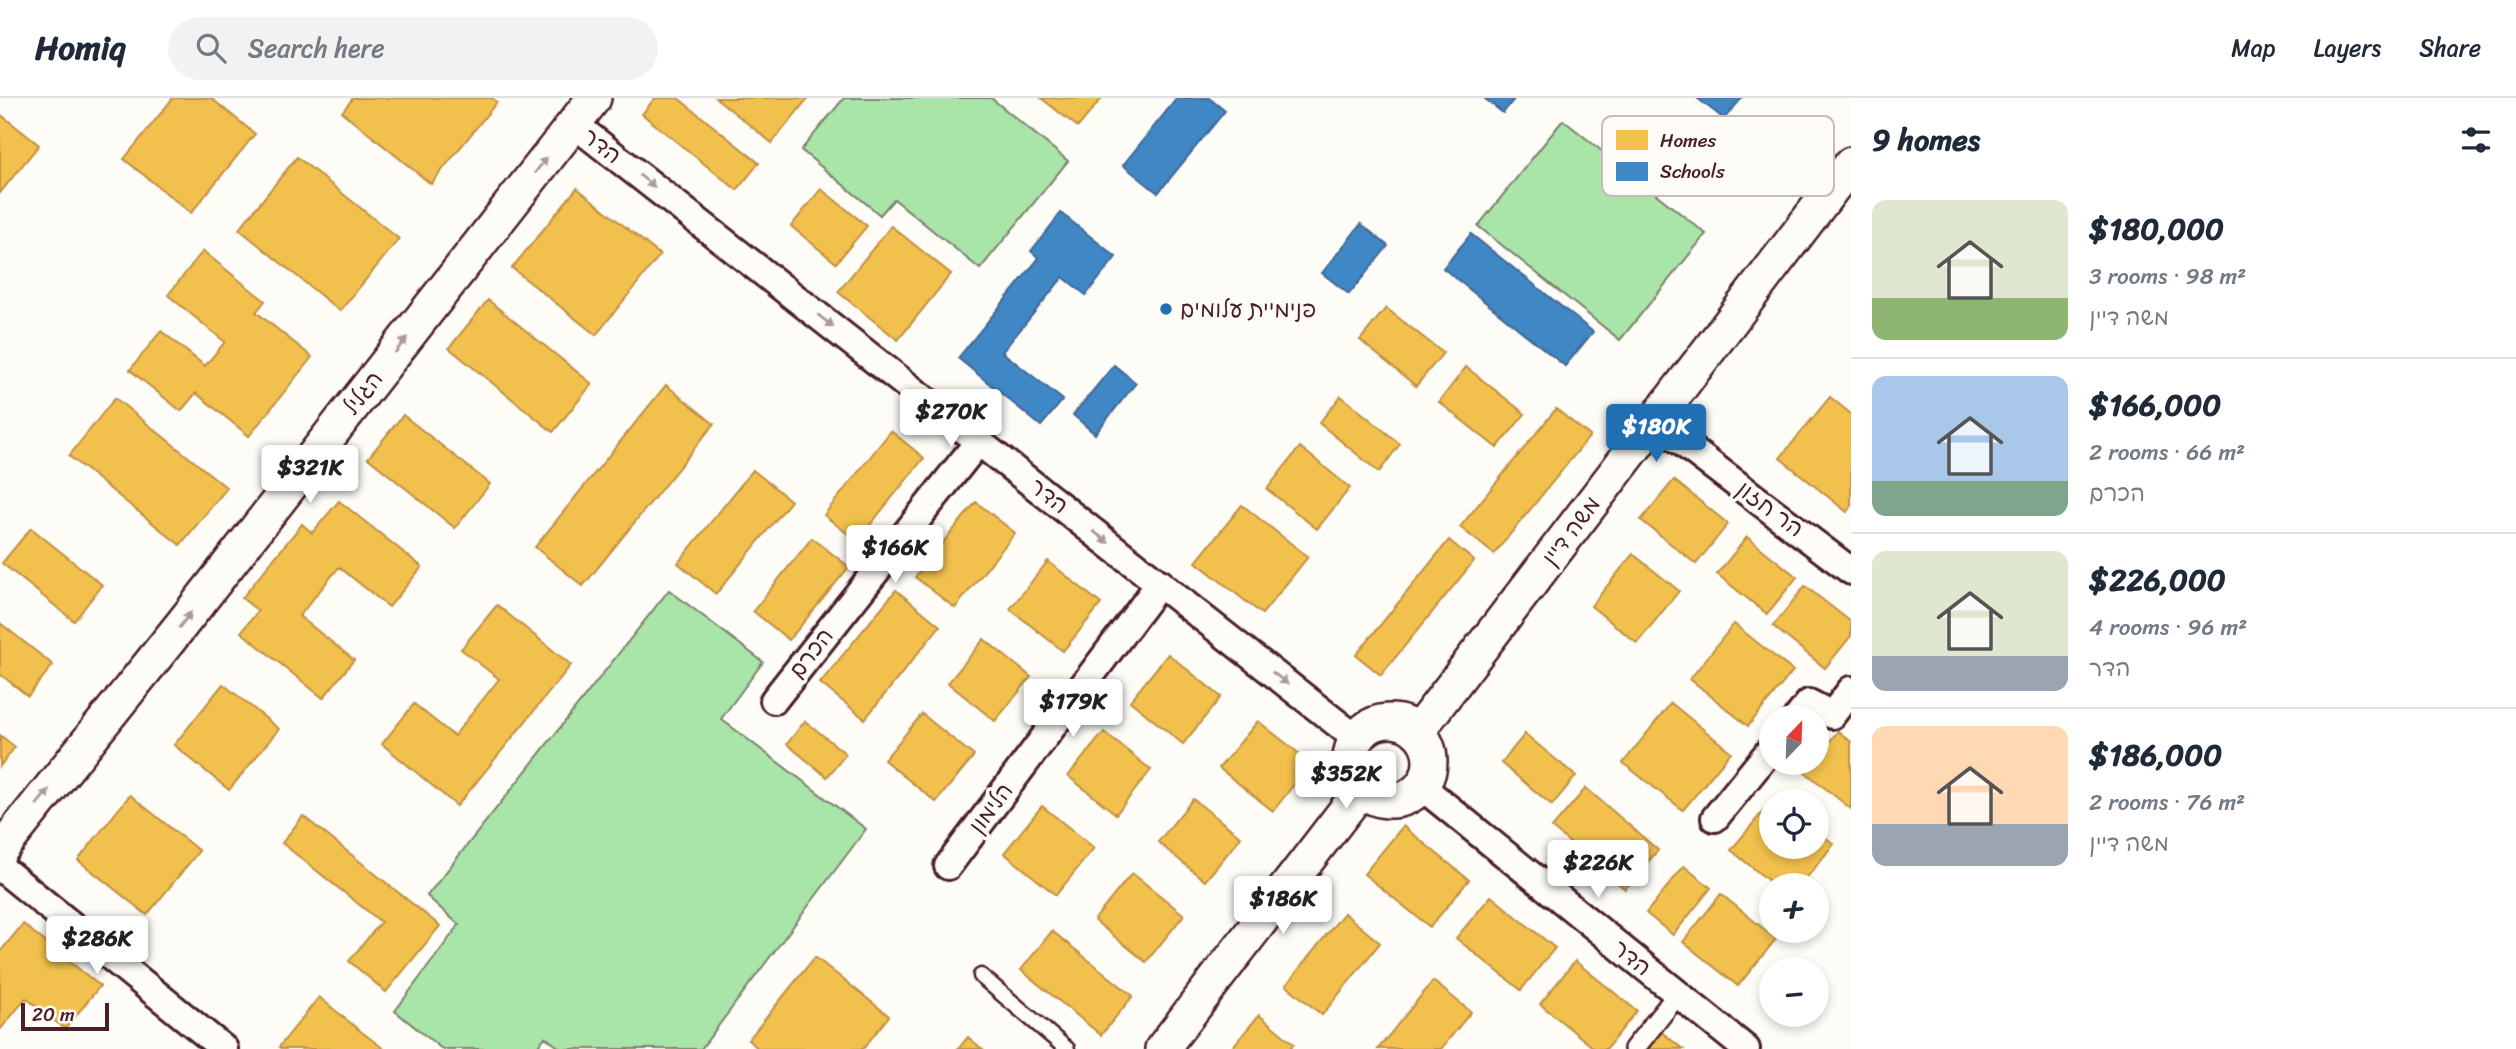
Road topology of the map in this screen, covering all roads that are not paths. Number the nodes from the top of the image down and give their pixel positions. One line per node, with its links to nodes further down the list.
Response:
1 (594, 98): 2 (street, הגליל)
2 (574, 124): 7 (street, הדר, one-way to 7); 19 (street, הגליל, one-way to 2)
3 (1851, 163): 4 (street, משה דיין)
4 (1834, 185)
5 (1826, 196): 6 (street, משה דיין)
6 (1655, 422): 8 (street, הר חזון); 13 (street, משה דיין)
7 (979, 441): 9 (street, הדר, one-way to 9); 11 (street, הכרם)
8 (1851, 571)
9 (1160, 583): 14 (street, הדר, one-way to 14); 20 (street, הלימון)
10 (1851, 690): 12 (street)
11 (774, 700)
12 (1829, 714)
13 (1417, 732): 14 (street); 16 (street)
14 (1357, 739): 17 (street)
15 (1759, 764): 18 (street)
16 (1422, 787): 17 (street); 23 (street, הדר)
17 (1362, 789): 26 (street)
18 (1715, 818)
19 (0, 851)
20 (948, 866)
21 (0, 867): 24 (street)
22 (981, 976): 25 (lane)
23 (1677, 995): 27 (street); 28 (street, הדר)
24 (224, 1049)
25 (1068, 1049)
26 (1162, 1049)
27 (1634, 1049)
28 (1746, 1049)

